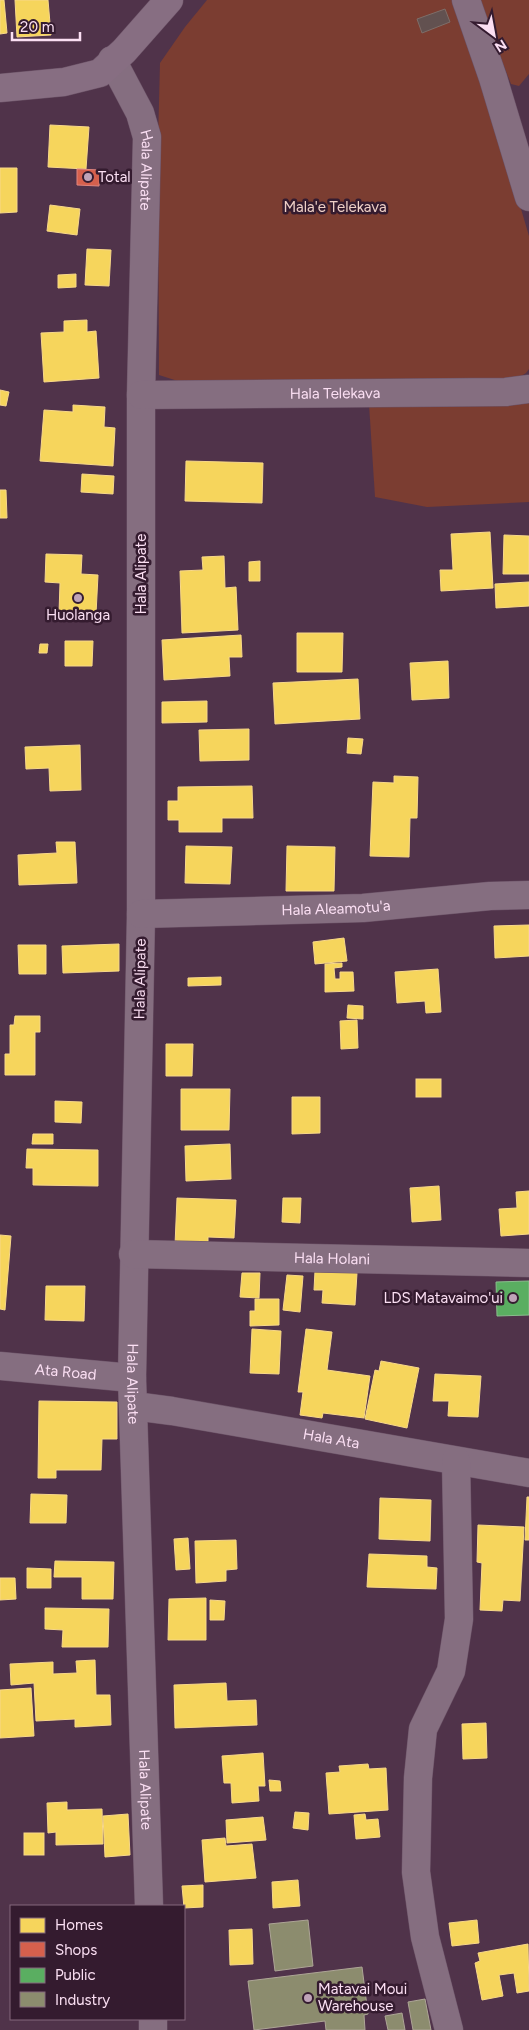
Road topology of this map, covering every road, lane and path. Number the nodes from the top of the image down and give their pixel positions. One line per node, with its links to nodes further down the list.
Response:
1 (169, 0): 3 (main road)
2 (466, 0): 5 (street)
3 (112, 60): 4 (main road); 7 (street, Hala Alipate)
4 (0, 88)
5 (529, 197)
6 (529, 389): 7 (street, Hala Telekava)
7 (141, 396): 9 (street, Hala Alipate)
8 (529, 895): 9 (street, Hala Aleamotu'a)
9 (141, 914): 10 (street, Hala Alipate)
10 (133, 1254): 11 (street, Hala Holani); 13 (street, Hala Alipate)
11 (529, 1263)
12 (0, 1366): 13 (street, Ata Road)
13 (132, 1378): 14 (street, Hala Alipate)
14 (134, 1406): 15 (street, Hala Ata); 17 (street, Hala Alipate)
15 (456, 1461): 16 (street, Hala Ata); 18 (street)
16 (529, 1473)
17 (149, 1905)
18 (449, 2030)

